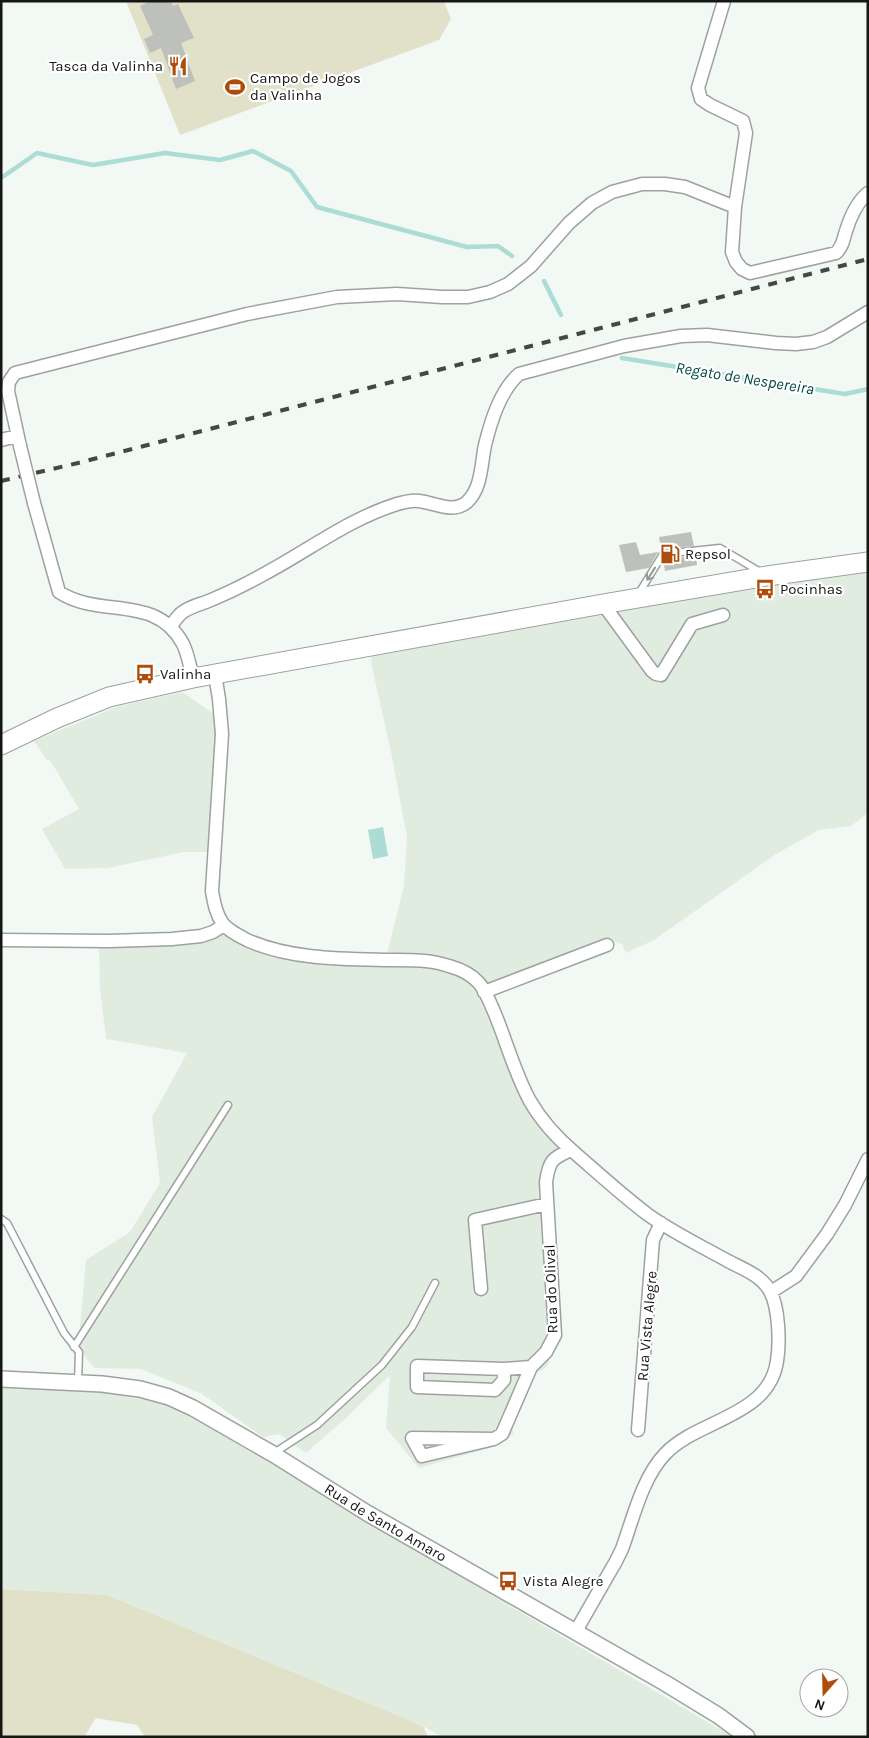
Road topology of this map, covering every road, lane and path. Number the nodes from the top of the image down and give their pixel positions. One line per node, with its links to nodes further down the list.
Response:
1 (724, 1): 3 (street)
2 (868, 192): 3 (street)
3 (735, 207): 6 (street)
4 (868, 312): 12 (street)
5 (1, 440): 6 (street)
6 (18, 441): 12 (street, bridge)
7 (868, 562): 8 (main road)
8 (768, 576): 9 (main road); 9 (lane, one-way to 9)
9 (636, 599): 10 (main road)
10 (603, 604): 11 (street); 13 (main road)
11 (723, 615)
12 (171, 626): 14 (street)
13 (215, 674): 14 (main road); 16 (street)
14 (193, 678): 15 (main road)
15 (1, 745)
16 (224, 925): 17 (street); 19 (street)
17 (1, 940)
18 (608, 945): 19 (street)
19 (484, 992): 21 (street)
20 (228, 1105): 29 (lane)
21 (571, 1150): 23 (street, Rua do Olival); 25 (street)
22 (868, 1159): 28 (street)
23 (547, 1204): 27 (street); 30 (street, Rua do Olival)
24 (1, 1219): 29 (lane)
25 (661, 1223): 28 (street); 34 (street, Rua Vista Alegre)
26 (436, 1283): 36 (lane)
27 (481, 1289)
28 (771, 1292): 37 (street)
29 (74, 1347): 33 (lane)
30 (531, 1367): 31 (street); 35 (street, Rua do Olival)
31 (504, 1369): 31 (street)
32 (1, 1379): 33 (street, Rua de Santo Amaro)
33 (78, 1383): 36 (street, Rua de Santo Amaro)
34 (638, 1430)
35 (494, 1439): 35 (street)
36 (273, 1454): 37 (street, Rua de Santo Amaro)
37 (576, 1630): 38 (street, Rua de Santo Amaro)
38 (747, 1737)

